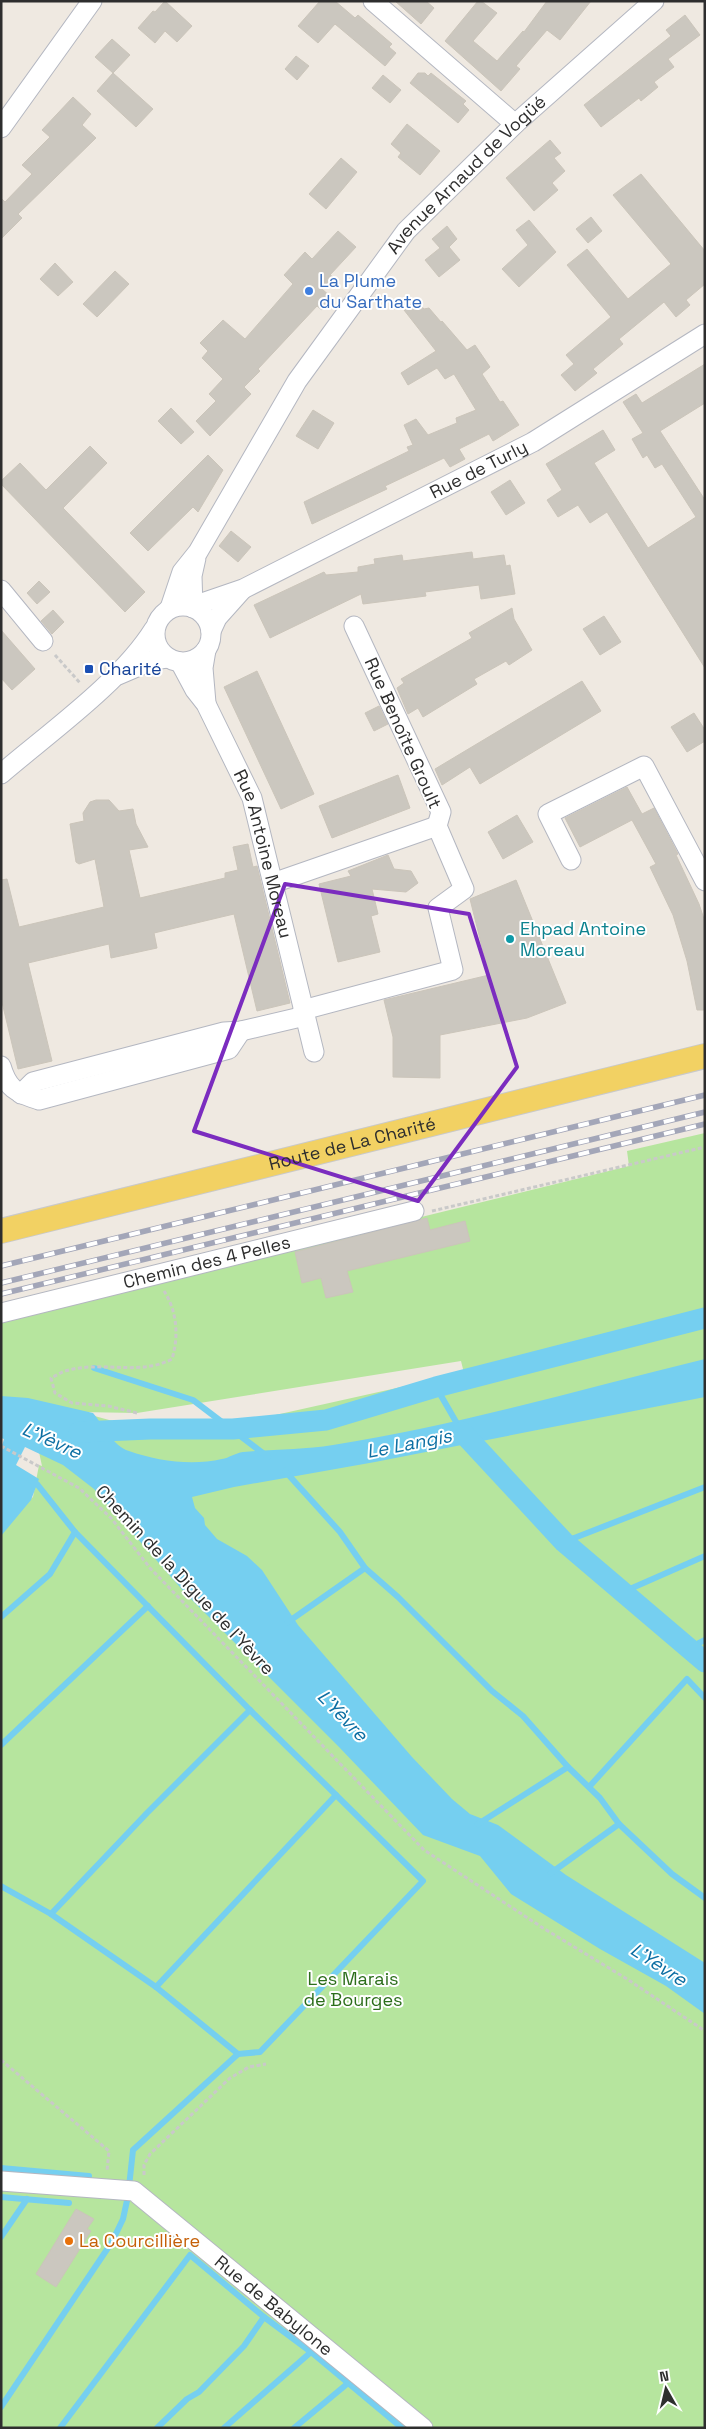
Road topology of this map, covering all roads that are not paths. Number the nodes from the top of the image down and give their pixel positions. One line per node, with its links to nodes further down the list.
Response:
1 (92, 1): 5 (street)
2 (373, 1): 4 (street)
3 (654, 1): 4 (street, Avenue Arnaud de Vogüé)
4 (516, 124): 7 (street, Avenue Arnaud de Vogüé)
5 (1, 128)
6 (705, 334): 8 (street, Rue de Turly)
7 (198, 552): 10 (street, Avenue Arnaud de Vogüé); 11 (street, Avenue Arnaud de Vogüé)
8 (243, 589): 11 (street, Rue de Turly); 14 (street, Rue de Turly)
9 (1, 590): 15 (street)
10 (170, 608): 11 (street); 13 (street, Avenue Arnaud de Vogüé)
11 (194, 608): 14 (street)
12 (354, 626): 21 (street, Rue Benoîte Groult)
13 (154, 629): 17 (street); 18 (street, Avenue Arnaud de Vogüé)
14 (211, 630): 16 (street)
15 (43, 641)
16 (206, 650): 17 (street, Avenue Arnaud de Vogüé); 19 (street, Rue Antoine Moreau)
17 (173, 660): 18 (street, Avenue Arnaud de Vogüé); 19 (street, Rue Antoine Moreau)
18 (116, 675): 20 (street, Avenue Arnaud de Vogüé)
19 (206, 704): 24 (street, Rue Antoine Moreau)
20 (1, 774)
21 (437, 826): 24 (street); 25 (street, Rue Benoîte Groult)
22 (571, 860): 23 (street)
23 (705, 880)
24 (273, 883): 25 (street, Rue Antoine Moreau)
25 (304, 1013): 26 (street, Rue Antoine Moreau); 28 (street)
26 (314, 1052)
27 (705, 1056): 30 (main road, Route de La Charité)
28 (2, 1074)
29 (414, 1211): 31 (street, Chemin des 4 Pelles)
30 (1, 1231)
31 (1, 1313)
32 (1, 2181): 33 (street, Rue de Babylone)
33 (423, 2428)

